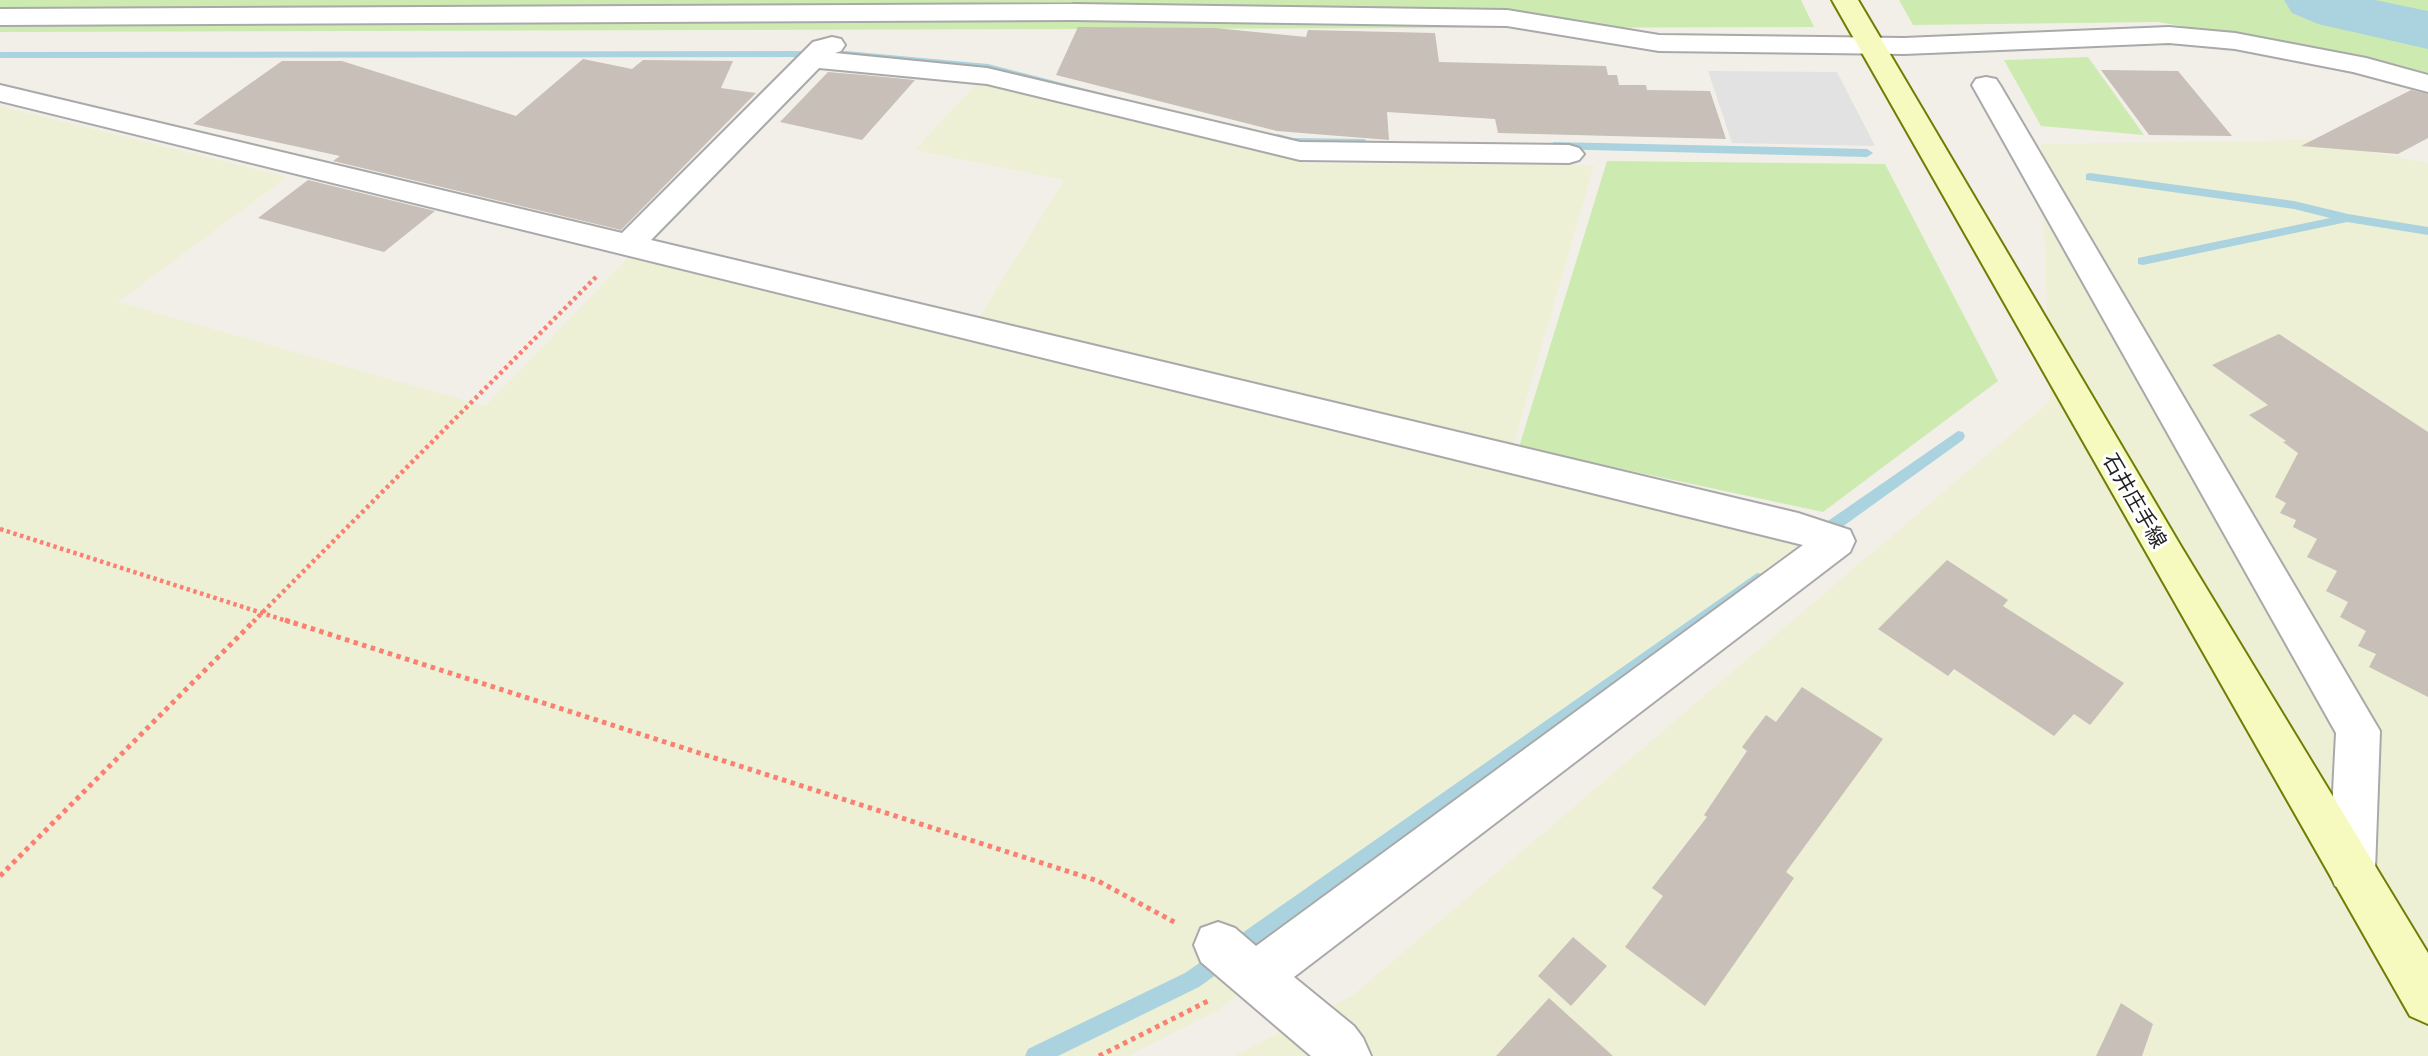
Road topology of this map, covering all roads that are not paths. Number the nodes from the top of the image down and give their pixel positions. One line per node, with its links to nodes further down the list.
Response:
1 (924, 12): 2 (street); 3 (street); 4 (street)
2 (0, 17)
3 (1857, 22): 5 (street); 10 (main road, 石井庄手線)
4 (818, 54): 8 (street); 9 (street)
5 (2428, 84)
6 (1986, 85): 10 (street)
7 (0, 93): 9 (street)
8 (1569, 154)
9 (627, 246): 12 (street)
10 (2352, 871): 13 (main road, 石井庄手線)
11 (1218, 945): 12 (street)
12 (1254, 977): 14 (street)
13 (2428, 999)
14 (1346, 1056)

